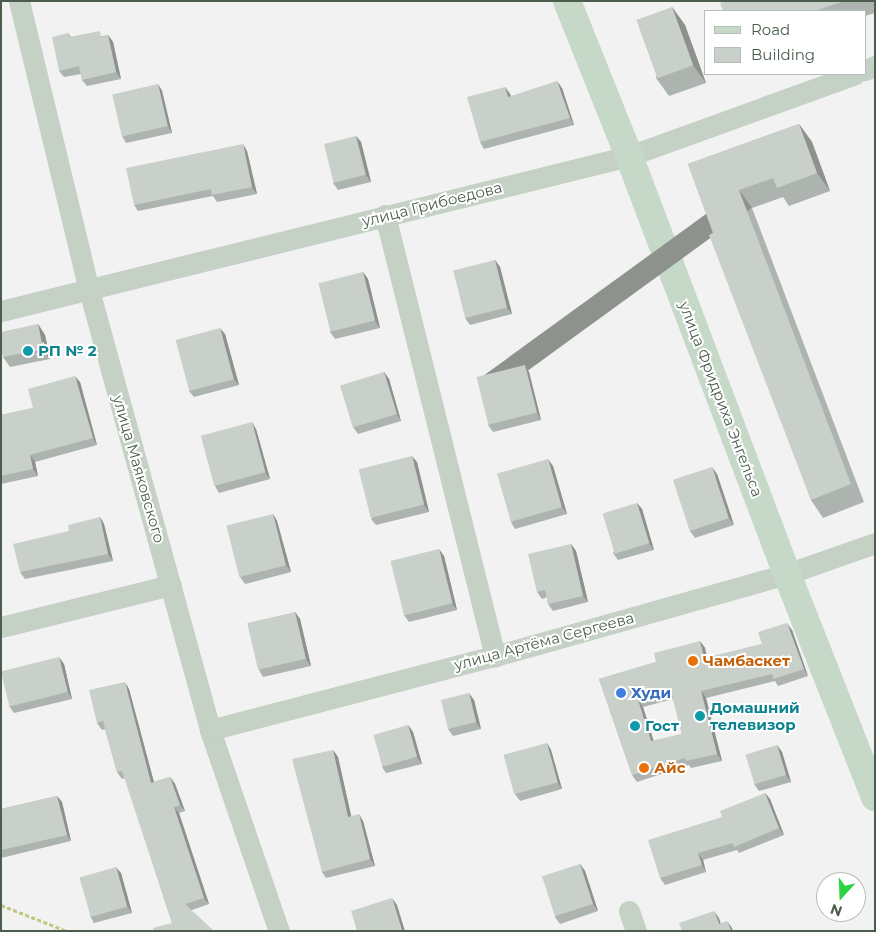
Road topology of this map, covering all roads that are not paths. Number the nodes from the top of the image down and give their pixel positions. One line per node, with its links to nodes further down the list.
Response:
1 (19, 1): 6 (street, улица Маяковского)
2 (568, 1): 4 (street, улица Фридриха Энгельса)
3 (852, 75): 4 (street, улица Грибоедова)
4 (629, 156): 5 (street, улица Грибоедова); 9 (street, улица Фридриха Энгельса)
5 (385, 215): 6 (street, улица Грибоедова); 12 (street)
6 (89, 290): 7 (street, улица Грибоедова); 10 (street, улица Маяковского)
7 (1, 311)
8 (875, 543): 9 (street, улица Артёма Сергеева)
9 (787, 574): 12 (street, улица Артёма Сергеева); 14 (street, улица Фридриха Энгельса)
10 (171, 585): 11 (street); 13 (street, улица Маяковского)
11 (1, 628)
12 (495, 656): 13 (street, улица Артёма Сергеева)
13 (210, 730): 15 (street, улица Маяковского)
14 (875, 797)
15 (279, 931)

